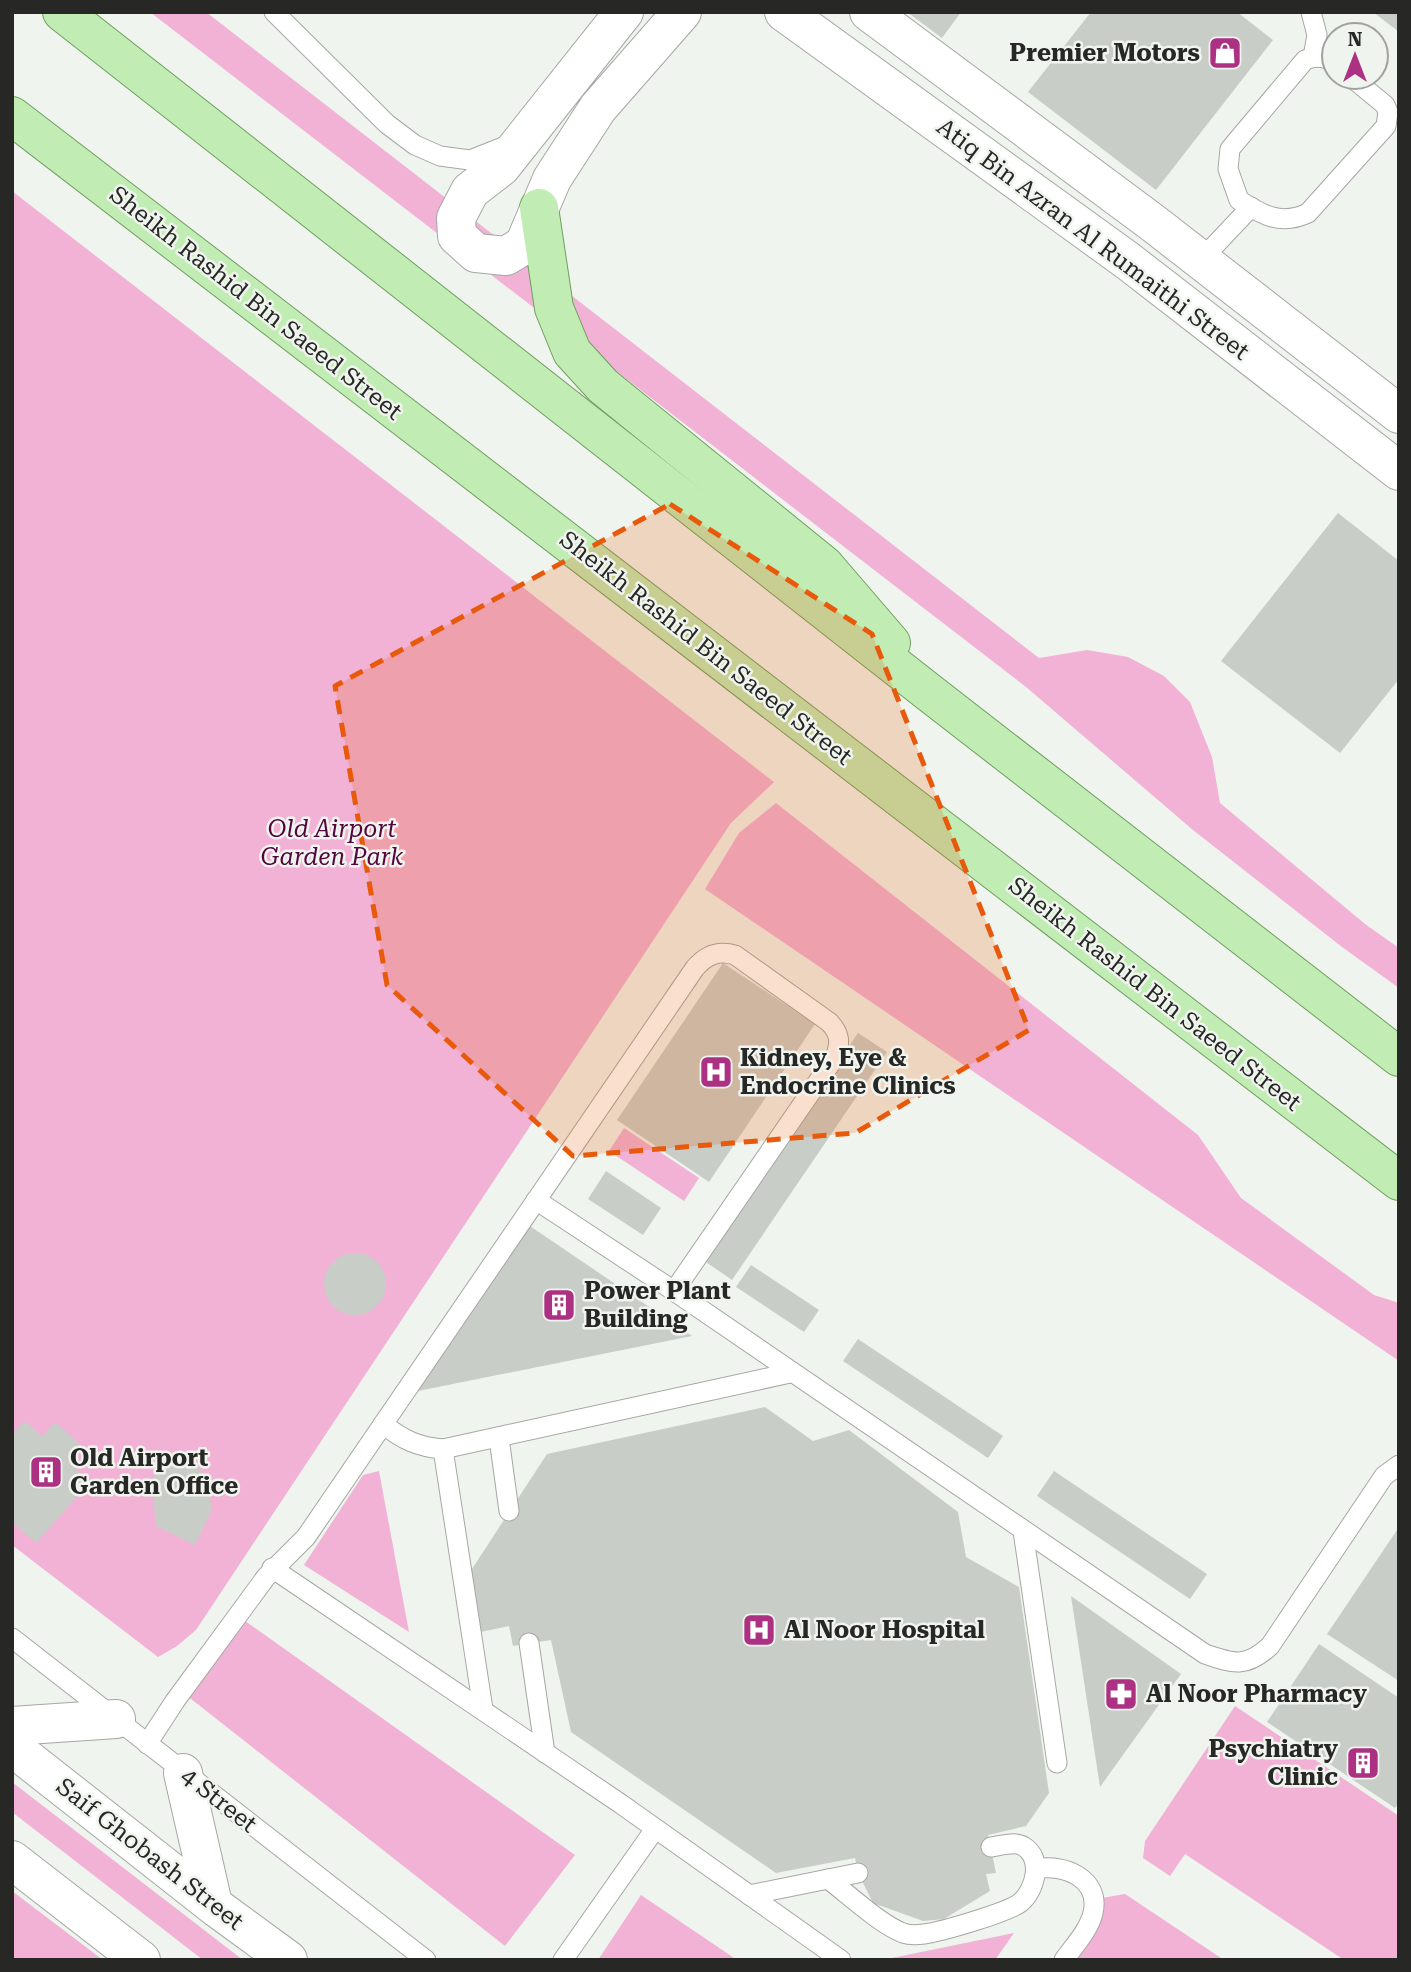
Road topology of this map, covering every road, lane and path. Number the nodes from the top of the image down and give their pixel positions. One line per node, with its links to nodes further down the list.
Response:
1 (62, 12): 18 (main road)
2 (274, 12): 12 (lane)
3 (624, 12): 12 (street)
4 (682, 12): 14 (street)
5 (785, 12): 17 (street, Atiq Bin Azran Al Rumaithi Street)
6 (869, 12): 15 (street, Atiq Bin Azran Al Rumaithi Street)
7 (1311, 12): 8 (lane)
8 (1313, 57): 9 (lane); 13 (lane)
9 (1320, 57)
10 (1368, 91): 13 (lane)
11 (12, 116): 20 (main road, Sheikh Rashid Bin Saeed Street)
12 (525, 138): 14 (street)
13 (1251, 207): 15 (lane)
14 (539, 208): 18 (main road)
15 (1200, 261): 16 (street, Atiq Bin Azran Al Rumaithi Street)
16 (1399, 414)
17 (1399, 471)
18 (931, 694): 19 (main road)
19 (1399, 1057)
20 (1399, 1181)
21 (536, 1200): 22 (lane); 22 (lane); 24 (lane)
22 (674, 1291): 23 (lane)
23 (790, 1373): 25 (lane); 29 (lane)
24 (383, 1424): 26 (lane); 30 (lane)
25 (499, 1438): 26 (lane); 28 (lane)
26 (443, 1449): 33 (lane)
27 (1399, 1465): 29 (lane)
28 (509, 1511)
29 (1023, 1531): 39 (lane)
30 (272, 1568): 33 (lane); 36 (lane)
31 (12, 1638): 34 (lane, 4 Street)
32 (529, 1643): 38 (lane)
33 (483, 1709): 38 (lane)
34 (116, 1719): 35 (street); 36 (lane, 4 Street)
35 (12, 1726)
36 (147, 1744): 40 (lane, 4 Street)
37 (12, 1747): 48 (street, Saif Ghobash Street)
38 (545, 1753): 41 (lane)
39 (1057, 1763)
40 (184, 1773): 48 (street); 51 (lane, 4 Street)
41 (655, 1829): 47 (lane); 52 (lane)
42 (991, 1847): 44 (lane)
43 (12, 1860): 49 (street)
44 (1036, 1869): 46 (lane); 54 (lane)
45 (858, 1873): 46 (lane)
46 (828, 1879): 47 (lane)
47 (749, 1895): 53 (lane)
48 (213, 1904): 50 (street, Saif Ghobash Street)
49 (141, 1960)
50 (288, 1960)
51 (426, 1960)
52 (563, 1960)
53 (841, 1960)
54 (1064, 1960)

